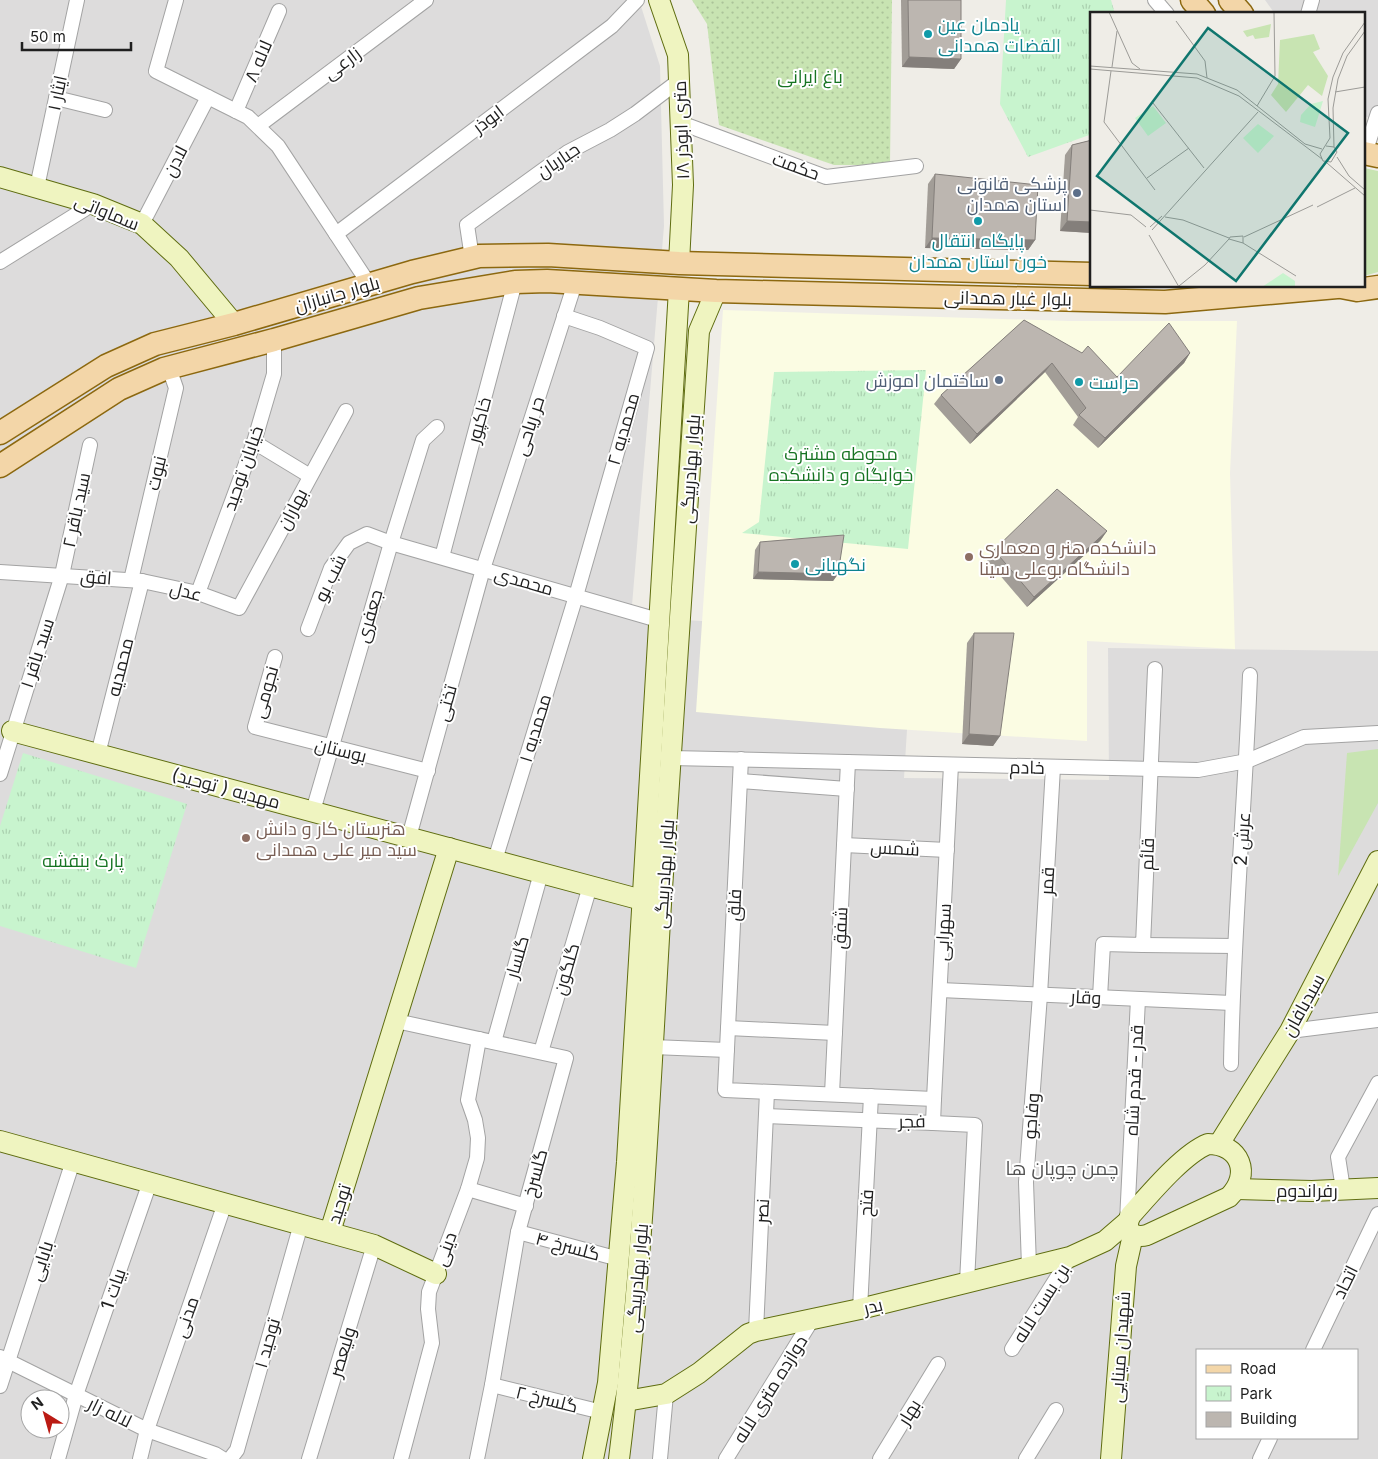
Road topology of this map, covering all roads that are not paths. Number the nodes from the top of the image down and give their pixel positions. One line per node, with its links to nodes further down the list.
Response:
1 (77, 0): 15 (street, ایثار ۱)
2 (176, 0): 14 (street)
3 (426, 0): 20 (street, زارعی)
4 (637, 0): 27 (street, ابوذر)
5 (659, 0): 13 (street, ۱۸ متری ابوذر)
6 (1155, 0): 10 (street)
7 (1192, 0): 11 (main road)
8 (1230, 0): 12 (main road)
9 (279, 11): 17 (street, لاله ۸)
10 (1165, 12)
11 (1202, 12)
12 (1240, 12)
13 (680, 80): 19 (street, ۱۸ متری ابوذر); 28 (street, جباریان)
14 (208, 97): 17 (street); 26 (street, لادن)
15 (56, 98): 16 (street); 24 (street, ایثار ۱)
16 (105, 110)
17 (236, 110): 20 (street)
18 (1378, 113): 21 (street)
19 (681, 123): 22 (street, حکمت); 30 (street, ۱۸ متری ابوذر)
20 (258, 126): 27 (street)
21 (1366, 150)
22 (916, 166)
23 (0, 177): 24 (street, سماواتی)
24 (37, 187): 25 (street, سماواتی)
25 (93, 204): 26 (street, سماواتی); 29 (street)
26 (142, 224): 41 (street, سماواتی)
27 (336, 234): 34 (street)
28 (472, 258): 30 (main road, بلوار جانبازان); 34 (main road, بلوار جانبازان)
29 (0, 262)
30 (690, 264): 31 (main road, بلوار غبار همدانی)
31 (1090, 274)
32 (515, 282): 33 (main road, بلوار جانبازان); 42 (main road, بلوار جانبازان); 52 (street, خاکپور)
33 (575, 283): 38 (main road, بلوار جانبازان); 40 (street, حر ریاحی)
34 (369, 284): 41 (main road, بلوار جانبازان)
35 (1378, 287): 37 (main road, بلوار غبار همدانی)
36 (1315, 288): 39 (main road, بلوار غبار همدانی)
37 (1346, 288)
38 (679, 289): 39 (main road, بلوار غبار همدانی); 60 (street, بلوار بهادربیگی)
39 (716, 291): 70 (street, بلوار بهادربیگی)
40 (564, 316): 53 (street, حر ریاحی); 58 (street, محمدیه ۲)
41 (234, 324): 46 (main road, بلوار جانبازان)
42 (274, 340): 43 (main road, بلوار جانبازان); 47 (street, خیابان توحید)
43 (169, 368): 49 (main road, بلوار جانبازان); 56 (street, نبوت)
44 (346, 411): 50 (street, بهاران)
45 (437, 427): 51 (street, جعفری)
46 (0, 433)
47 (254, 442): 50 (street); 57 (street, خیابان توحید)
48 (90, 445): 55 (street, سید باقر ۲)
49 (0, 466)
50 (310, 476): 59 (street, بهاران)
51 (391, 543): 52 (street, محمدی); 61 (street, شب بو); 68 (street, جعفری)
52 (442, 558): 53 (street, محمدی)
53 (483, 569): 58 (street, محمدی); 76 (street, تختی)
54 (0, 572): 55 (street, افق)
55 (62, 575): 56 (street, افق); 66 (street, سید باقر ۱)
56 (136, 581): 57 (street, عدل); 69 (street, محمدیه)
57 (198, 594): 59 (street, عدل)
58 (576, 596): 60 (street, محمدی); 86 (street, محمدیه ۱)
59 (239, 608)
60 (658, 620): 90 (street, بلوار بهادربیگی)
61 (308, 629)
62 (275, 657): 65 (street, نجومی)
63 (1155, 669): 77 (street, قائم)
64 (1250, 675): 72 (street, عرش 2)
65 (255, 727): 68 (street, بوستان)
66 (12, 731): 69 (street, مهدیه ( توحید)); 78 (street, سید باقر ۱)
67 (1378, 733): 72 (street, خادم)
68 (331, 748): 76 (street, بوستان); 81 (street, جعفری)
69 (98, 754): 81 (street, مهدیه ( توحید))
70 (671, 758): 71 (street, خادم); 90 (street, بلوار بهادربیگی)
71 (741, 759): 73 (street, خادم); 79 (street, فلق)
72 (1247, 761): 77 (street, خادم); 92 (street, عرش 2)
73 (848, 762): 74 (street, خادم); 80 (street, شفق)
74 (951, 765): 75 (street, خادم); 85 (street, سهرابی)
75 (1053, 767): 77 (street, خادم); 94 (street, قمر)
76 (428, 770): 82 (street, تختی)
77 (1150, 770): 91 (street, قائم)
78 (0, 774)
79 (740, 781): 80 (street); 100 (street, فلق)
80 (847, 790): 83 (street, شفق)
81 (313, 812): 82 (street, مهدیه ( توحید))
82 (409, 837): 84 (street, مهدیه ( توحید))
83 (844, 846): 85 (street, شمس); 102 (street, شفق)
84 (449, 848): 86 (street, مهدیه ( توحید)); 99 (street, توحید)
85 (947, 850): 93 (street, سهرابی)
86 (495, 860): 88 (street, مهدیه ( توحید))
87 (1378, 861): 101 (street, سبدبافان)
88 (541, 873): 89 (street, مهدیه ( توحید)); 104 (street, گلسار)
89 (590, 886): 90 (street, مهدیه ( توحید)); 107 (street, گلگون)
90 (652, 900): 105 (street, بلوار بهادربیگی); 134 (street, بلوار بهادربیگی)
91 (1144, 946): 92 (street); 95 (street)
92 (1235, 946): 97 (street, عرش 2)
93 (940, 990): 94 (street, وقار); 113 (street, سهرابی)
94 (1040, 995): 95 (street, وقار); 135 (street, وفاجو)
95 (1100, 998): 96 (street, وقار)
96 (1138, 999): 97 (street, وقار); 129 (street, قدر - قدم شاه)
97 (1232, 1004): 108 (street, عرش 2)
98 (1378, 1020): 101 (street)
99 (396, 1021): 103 (street, گلسرخ); 130 (street, توحید)
100 (728, 1028): 102 (street); 106 (street, فلق)
101 (1290, 1032): 118 (street, سبدبافان)
102 (835, 1033): 111 (street, شفق)
103 (479, 1039): 104 (street, گلسرخ); 122 (street, دینی)
104 (494, 1042): 107 (street, گلسرخ)
105 (653, 1047): 106 (street); 149 (street, بلوار بهادربیگی)
106 (727, 1050): 110 (street, فلق)
107 (542, 1052): 126 (street, گلسرخ)
108 (1231, 1064)
109 (1378, 1083): 124 (street)
110 (767, 1092): 111 (street, فجر); 114 (street, نصر)
111 (832, 1094): 112 (street, فجر)
112 (871, 1096): 113 (street, فجر); 115 (street, فتح)
113 (934, 1099): 116 (street, فجر)
114 (766, 1116): 115 (street, فجر); 140 (street, نصر)
115 (870, 1120): 116 (street, فجر); 138 (street, فتح)
116 (933, 1123): 137 (street)
117 (0, 1141): 119 (street, توحید)
118 (1219, 1144): 123 (street); 129 (street, بدر)
119 (73, 1161): 120 (street, توحید); 143 (street, بابایی)
120 (150, 1182): 125 (street, توحید); 148 (street, بیات 1)
121 (1378, 1188): 124 (street, رفراندوم)
122 (468, 1189): 126 (street); 136 (street, دینی)
123 (1237, 1189): 124 (street, رفراندوم); 129 (street)
124 (1343, 1190)
125 (225, 1203): 128 (street, توحید); 152 (street, مدنی)
126 (526, 1206): 131 (street, گلسرخ)
127 (1378, 1214): 142 (street, اتحاد)
128 (301, 1224): 130 (street, توحید); 157 (street, توحید ۱)
129 (1130, 1228): 133 (street, بدر); 167 (street, شهیدان مینایی)
130 (330, 1232): 132 (street)
131 (518, 1232): 134 (street, گلسرخ ۴); 145 (street, گلسرخ)
132 (374, 1245): 136 (street); 158 (street, ولیعصر)
133 (1070, 1257): 135 (street, بدر); 141 (street, بن بست لاله)
134 (619, 1259): 151 (street, بلوار بهادربیگی)
135 (1029, 1266): 137 (street, بدر)
136 (436, 1274): 159 (street, دینی)
137 (967, 1282): 138 (street, بدر)
138 (860, 1309): 139 (street, بدر)
139 (813, 1318): 140 (street, بدر); 164 (street, دوازده متری لاله)
140 (756, 1331): 147 (street, بدر)
141 (1012, 1348)
142 (1313, 1349)
143 (4, 1359): 146 (street, بابایی); 148 (street, لاله زار)
144 (938, 1364): 165 (street, بهار)
145 (492, 1385): 151 (street, گلسرخ ۲); 160 (street, گلسرخ)
146 (0, 1386)
147 (666, 1394): 149 (street, بدر); 163 (street)
148 (76, 1396): 152 (street, لاله زار); 154 (street, بیات 1)
149 (626, 1401): 162 (street, بلوار بهادربیگی)
150 (1056, 1410): 166 (street)
151 (602, 1412): 161 (street, بلوار بهادربیگی)
152 (147, 1430): 155 (street, مدنی); 156 (street, لاله زار)
153 (1270, 1439): 168 (street)
154 (58, 1459)
155 (140, 1459)
156 (223, 1459)
157 (230, 1459)
158 (309, 1459)
159 (401, 1459)
160 (477, 1459)
161 (593, 1459)
162 (619, 1459)
163 (660, 1459)
164 (726, 1459)
165 (880, 1459)
166 (1026, 1459)
167 (1111, 1459)
168 (1260, 1459)

